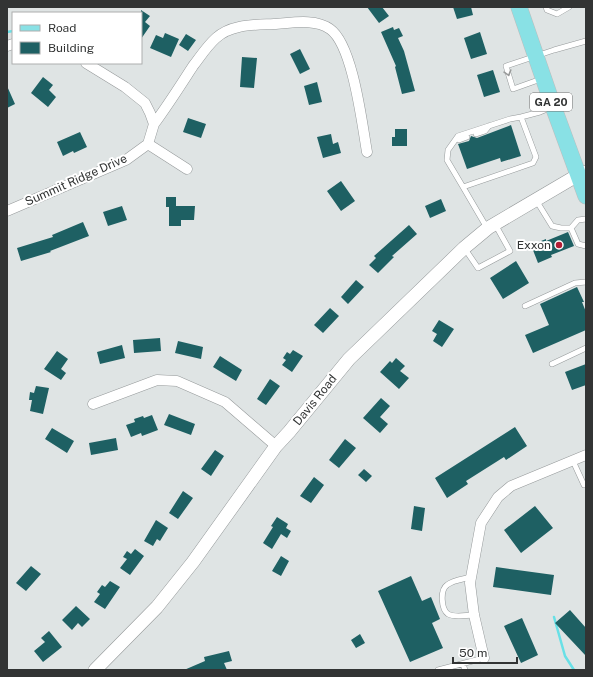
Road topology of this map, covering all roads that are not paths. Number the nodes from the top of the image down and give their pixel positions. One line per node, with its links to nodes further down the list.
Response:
1 (519, 7): 5 (main road, GA 20)
2 (546, 7): 3 (lane)
3 (569, 7)
4 (586, 41): 5 (lane)
5 (536, 55): 7 (main road, GA 20); 7 (lane, one-way to 7)
6 (88, 64): 10 (street)
7 (544, 79): 8 (main road, GA 20)
8 (553, 106): 9 (lane); 18 (main road, GA 20)
9 (521, 118): 11 (lane); 19 (lane)
10 (154, 124): 15 (street); 16 (street)
11 (490, 125): 12 (lane); 14 (lane)
12 (476, 134)
13 (467, 137): 14 (lane)
14 (457, 138): 19 (lane)
15 (148, 144): 17 (street); 22 (street, Summit Ridge Drive)
16 (367, 152)
17 (187, 169)
18 (582, 174): 20 (main road, GA 20); 21 (street, Davis Road)
19 (462, 187): 24 (lane)
20 (586, 196)
21 (536, 200): 24 (street, Davis Road); 25 (lane)
22 (7, 211)
23 (586, 219): 25 (lane)
24 (491, 226): 27 (street, Davis Road); 27 (lane)
25 (571, 228): 26 (lane)
26 (586, 246)
27 (464, 248): 33 (street, Davis Road)
28 (586, 282): 29 (lane)
29 (525, 306)
30 (586, 348): 31 (lane)
31 (552, 364)
32 (93, 404): 33 (street)
33 (276, 446): 41 (street, Davis Road)
34 (586, 455): 35 (street)
35 (573, 461): 36 (lane); 37 (street)
36 (584, 485)
37 (471, 577): 38 (street); 38 (lane)
38 (474, 615): 39 (street)
39 (484, 658): 40 (lane)
40 (463, 664): 42 (lane); 43 (lane)
41 (100, 668)
42 (438, 670)
43 (465, 670)

